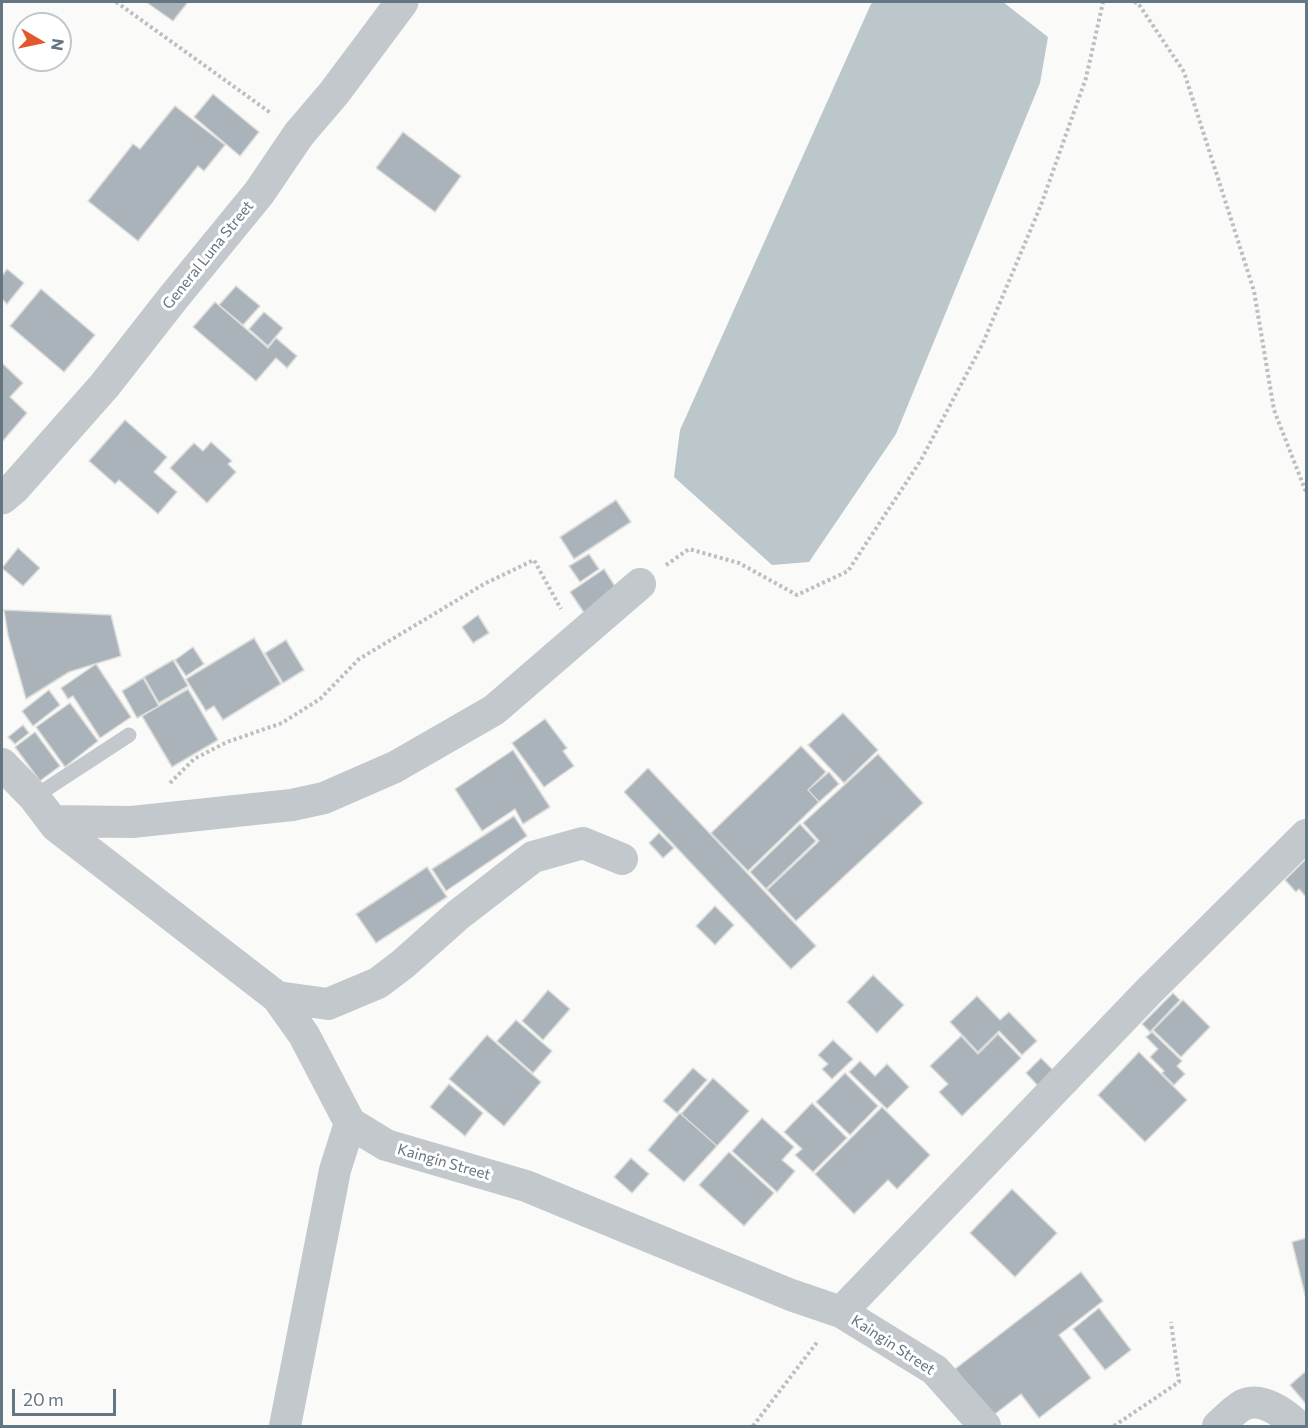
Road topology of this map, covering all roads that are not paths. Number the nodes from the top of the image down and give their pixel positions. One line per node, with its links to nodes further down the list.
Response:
1 (402, 2): 2 (street, General Luna Street)
2 (2, 498)
3 (640, 584): 6 (street)
4 (129, 735): 6 (lane)
5 (2, 764): 6 (street)
6 (43, 809): 9 (street)
7 (1306, 835): 11 (street)
8 (622, 859): 9 (street)
9 (277, 998): 10 (street)
10 (350, 1123): 11 (street, Kaingin Street); 12 (street)
11 (841, 1312): 13 (street, Kaingin Street)
12 (285, 1426)
13 (985, 1426)
14 (1218, 1426): 15 (street)
15 (1298, 1426)

